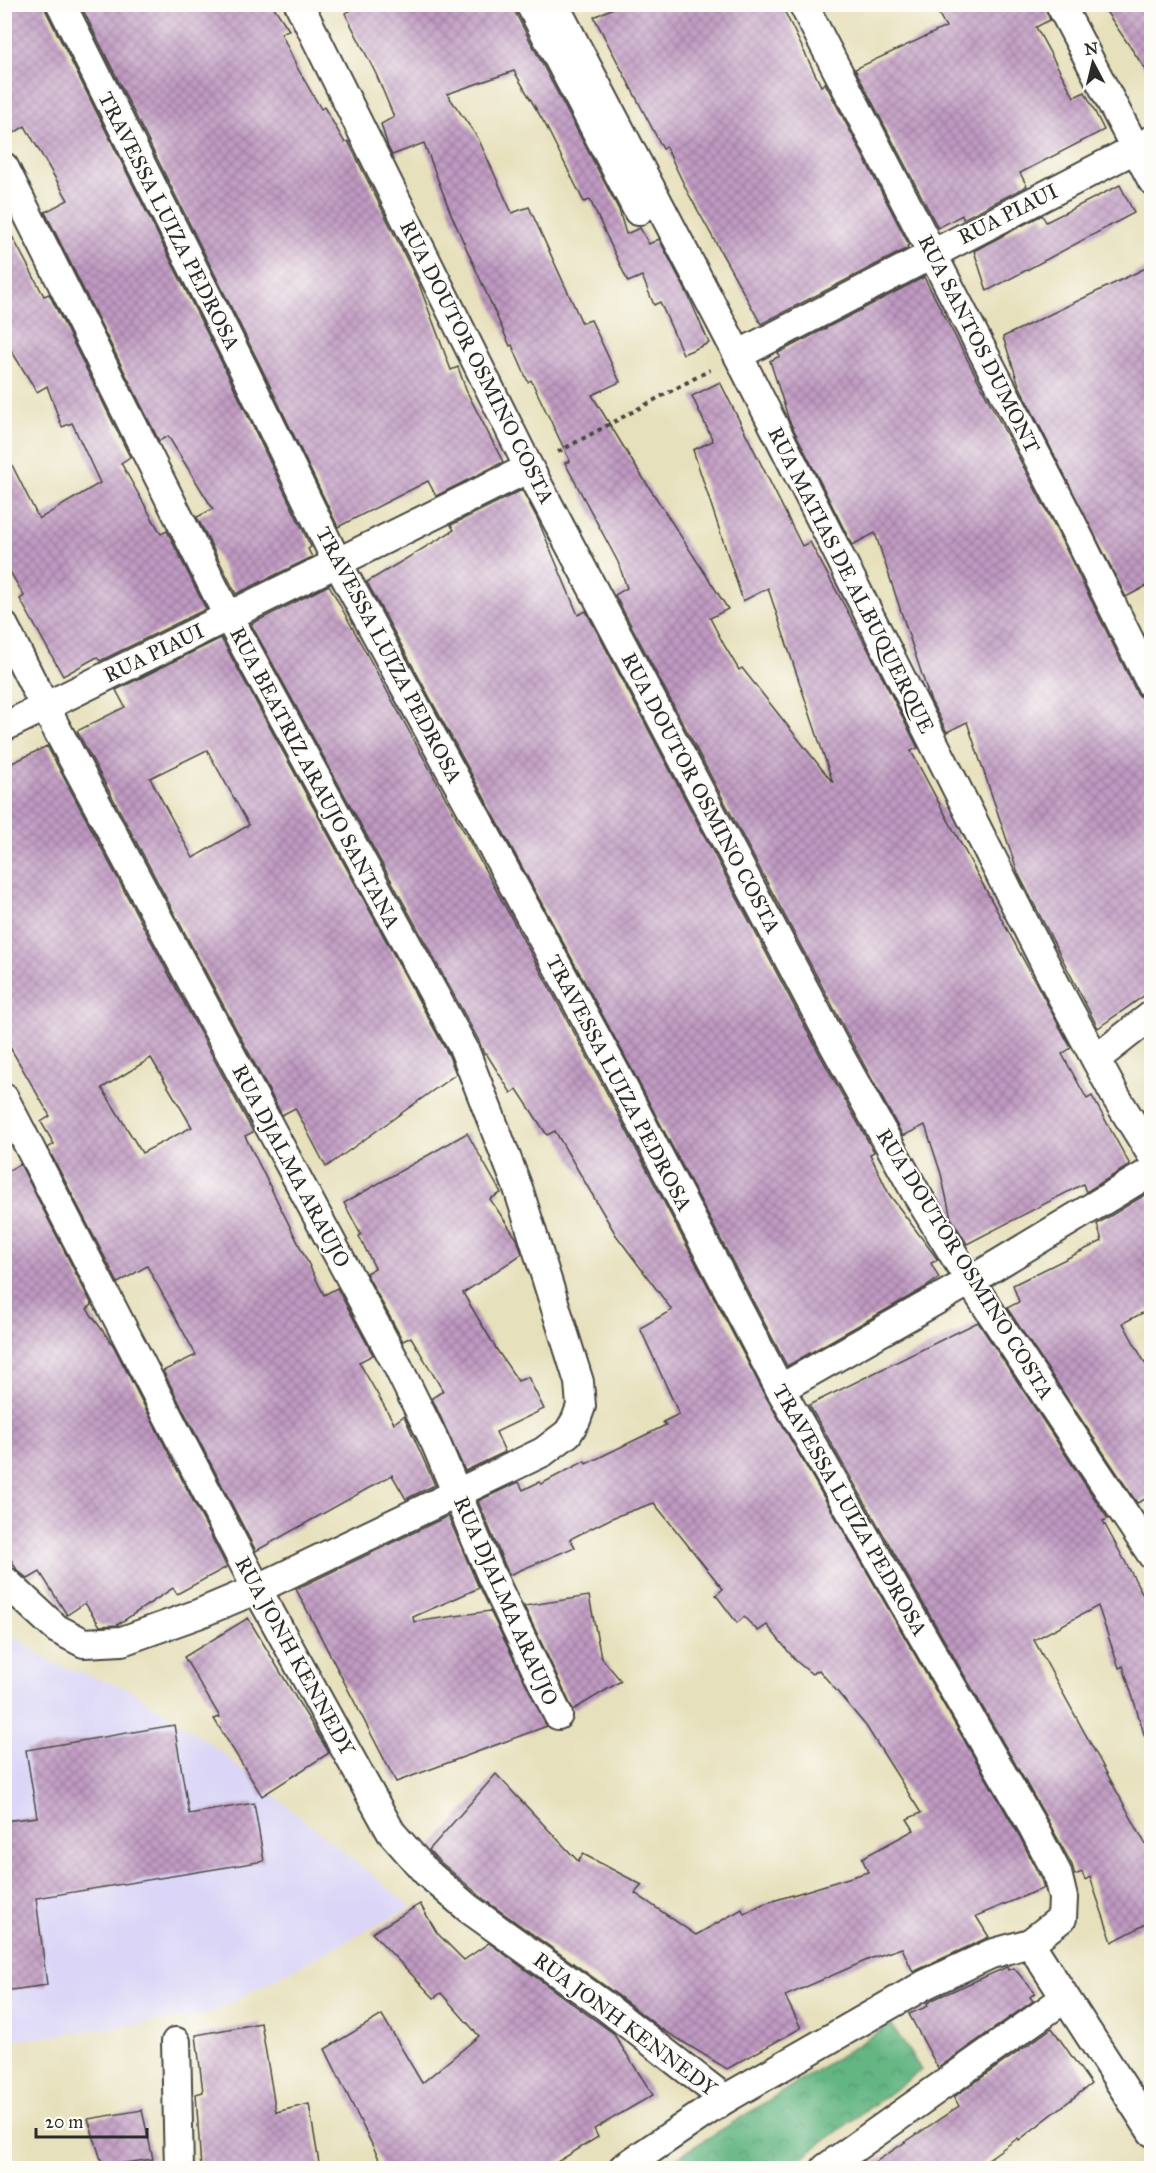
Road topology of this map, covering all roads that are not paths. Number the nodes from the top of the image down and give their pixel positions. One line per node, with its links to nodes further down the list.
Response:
1 (61, 4): 14 (street, TRAVESSA LUIZA PEDROSA)
2 (299, 4): 13 (street, RUA DOUTOR OSMINO COSTA)
3 (530, 4): 10 (street)
4 (554, 4): 12 (street, RUA MATIAS DE ALBUQUERQUE)
5 (803, 4): 11 (street, RUA SANTOS DUMONT)
6 (1060, 4): 7 (street)
7 (1143, 144): 9 (street); 11 (street, RUA PIAUI)
8 (4, 167): 15 (street, RUA BEATRIZ ARAUJO SANTANA)
9 (1152, 180)
10 (638, 211)
11 (932, 254): 12 (street, RUA PIAUI); 17 (street, RUA SANTOS DUMONT)
12 (738, 355): 21 (street, RUA MATIAS DE ALBUQUERQUE)
13 (529, 468): 14 (street, RUA PIAUI); 25 (street, RUA DOUTOR OSMINO COSTA)
14 (337, 562): 15 (street, RUA PIAUI); 26 (street, TRAVESSA LUIZA PEDROSA)
15 (228, 616): 18 (street, RUA PIAUI); 27 (street, RUA BEATRIZ ARAUJO SANTANA)
16 (4, 626): 18 (street, RUA DJALMA ARAUJO)
17 (1152, 686)
18 (45, 707): 19 (street, RUA PIAUI); 27 (street, RUA DJALMA ARAUJO)
19 (4, 727)
20 (1152, 1015): 21 (street)
21 (1096, 1059): 23 (street, RUA MATIAS DE ALBUQUERQUE)
22 (4, 1098): 30 (street, RUA JONH KENNEDY)
23 (1152, 1155)
24 (1152, 1171): 25 (street)
25 (970, 1281): 26 (street); 28 (street, RUA DOUTOR OSMINO COSTA)
26 (780, 1389): 32 (street, TRAVESSA LUIZA PEDROSA)
27 (457, 1493): 30 (street); 31 (street, RUA DJALMA ARAUJO)
28 (1152, 1555)
29 (4, 1580): 30 (street)
30 (257, 1589): 35 (street, RUA JONH KENNEDY)
31 (558, 1715)
32 (1030, 1943): 33 (street); 35 (street)
33 (1065, 1998): 36 (street); 39 (street)
34 (176, 2042): 37 (street)
35 (725, 2099): 38 (street)
36 (1152, 2132)
37 (179, 2169)
38 (623, 2169)
39 (826, 2169)

